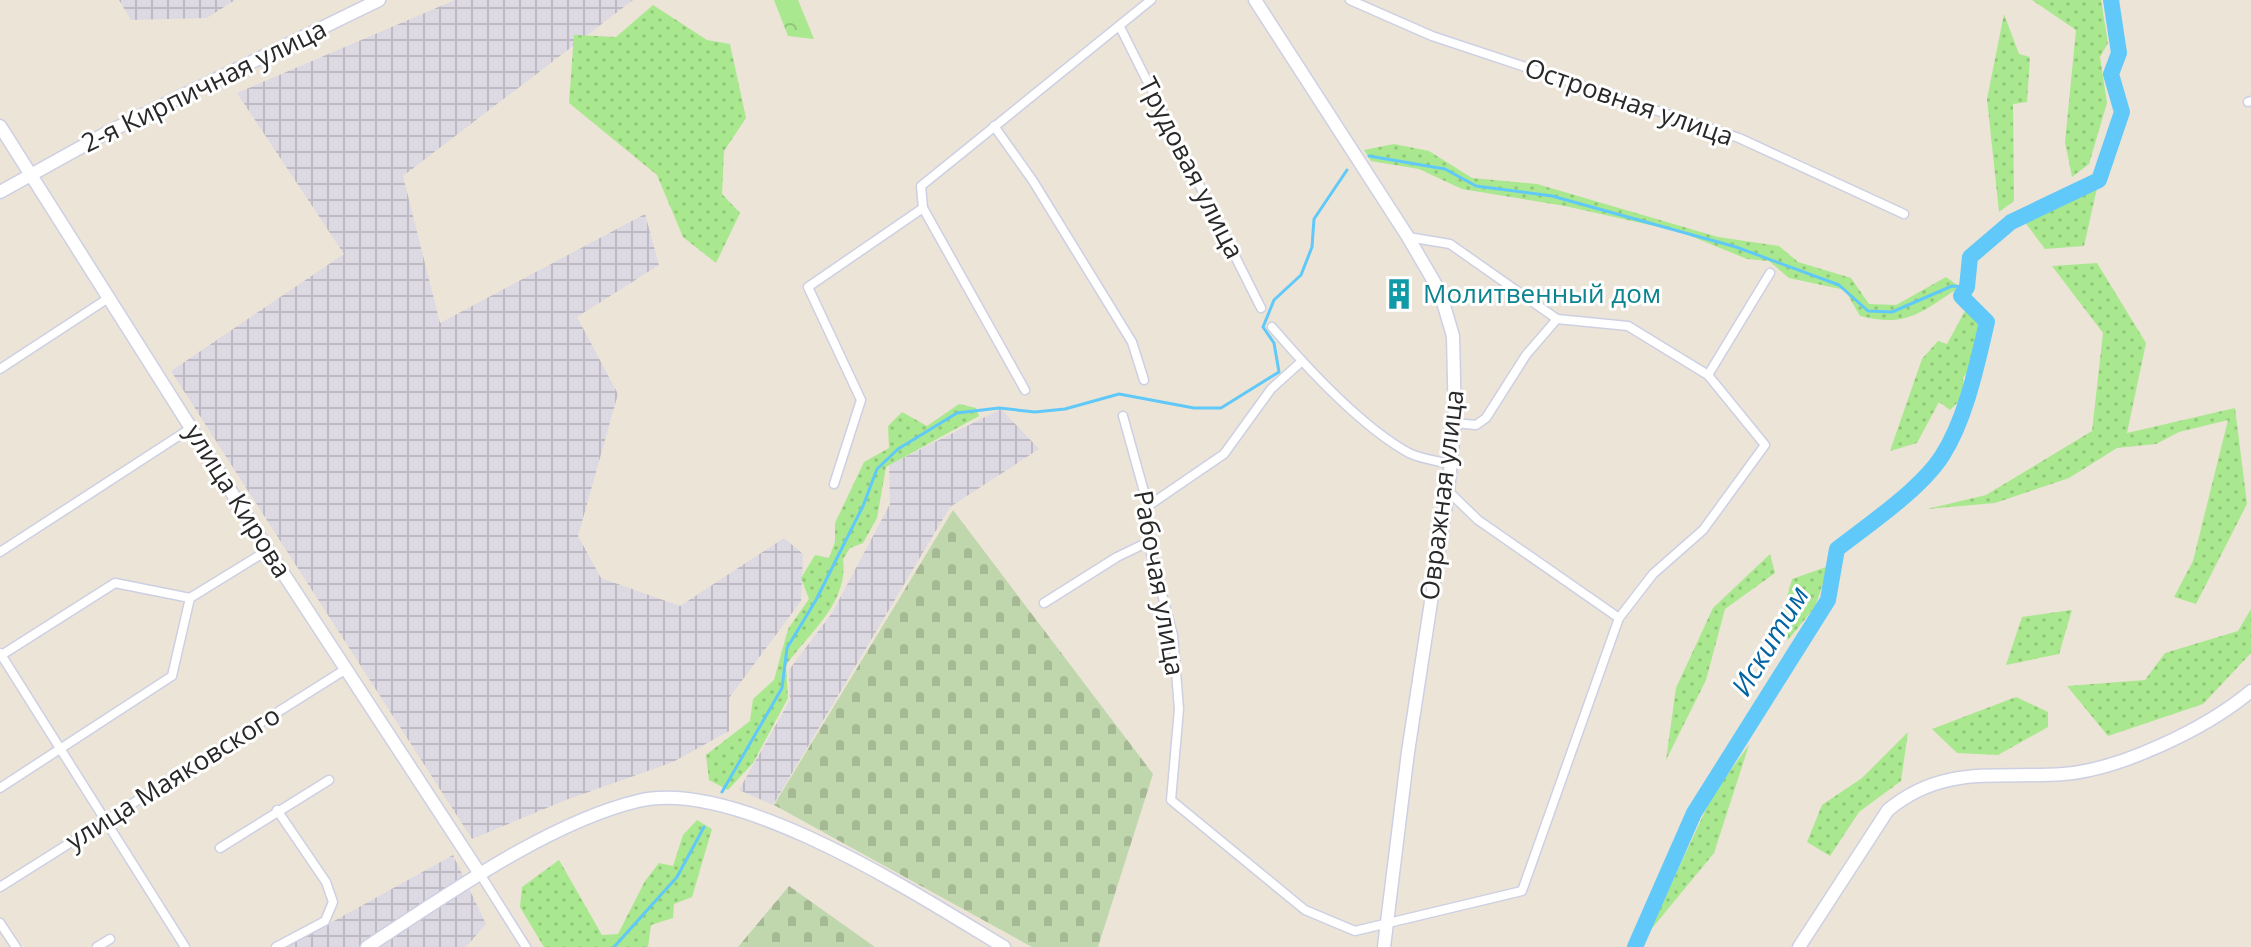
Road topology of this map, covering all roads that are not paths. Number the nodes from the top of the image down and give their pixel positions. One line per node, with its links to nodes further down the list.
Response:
1 (379, 0): 8 (main road, 2-я Кирпичная улица)
2 (1151, 0): 5 (street)
3 (1255, 0): 12 (main road, Овражная улица)
4 (1350, 0): 11 (street, Островная улица)
5 (1120, 27): 7 (street); 15 (street, Трудовая улица)
6 (0, 126): 8 (main road, улица Кирова)
7 (994, 126): 10 (street); 21 (street)
8 (30, 173): 9 (main road, 2-я Кирпичная улица); 14 (main road, улица Кирова)
9 (0, 192)
10 (923, 208): 22 (street); 27 (street)
11 (1904, 214)
12 (1408, 237): 16 (street); 24 (main road, Овражная улица)
13 (1770, 273): 20 (street)
14 (110, 297): 19 (street); 25 (main road, улица Кирова)
15 (1261, 308)
16 (1557, 319): 20 (street); 24 (street)
17 (1272, 327): 18 (street)
18 (1302, 361): 26 (street); 29 (street)
19 (0, 369)
20 (1708, 375): 35 (street)
21 (1144, 380)
22 (1025, 390)
23 (1123, 416): 29 (street, Рабочая улица)
24 (1455, 423): 26 (main road, Овражная улица)
25 (191, 428): 31 (main road, улица Кирова); 32 (street)
26 (1451, 464): 28 (main road, Овражная улица)
27 (834, 484)
28 (1448, 491): 35 (street); 48 (main road, Овражная улица)
29 (1148, 506): 30 (street, Рабочая улица)
30 (1148, 542): 34 (street); 48 (street, Рабочая улица)
31 (268, 550): 33 (street); 37 (main road, улица Кирова)
32 (0, 552)
33 (190, 598): 36 (street); 39 (street)
34 (1044, 603)
35 (1619, 618): 48 (street)
36 (0, 654): 39 (street)
37 (346, 669): 43 (street, улица Маяковского); 45 (main road, улица Кирова)
38 (2247, 695): 58 (main road)
39 (59, 750): 41 (street); 43 (street)
40 (329, 780): 42 (street)
41 (0, 788)
42 (277, 810): 44 (street); 53 (street)
43 (105, 821): 46 (street, улица Маяковского); 52 (street)
44 (220, 848)
45 (480, 874): 54 (main road); 55 (street); 56 (main road)
46 (0, 887)
47 (0, 923): 50 (street)
48 (1385, 925): 57 (main road, Овражная улица)
49 (110, 939): 51 (street)
50 (16, 947)
51 (97, 947)
52 (185, 947)
53 (276, 947)
54 (367, 947)
55 (526, 947)
56 (1004, 947)
57 (1384, 947)
58 (1799, 947)

